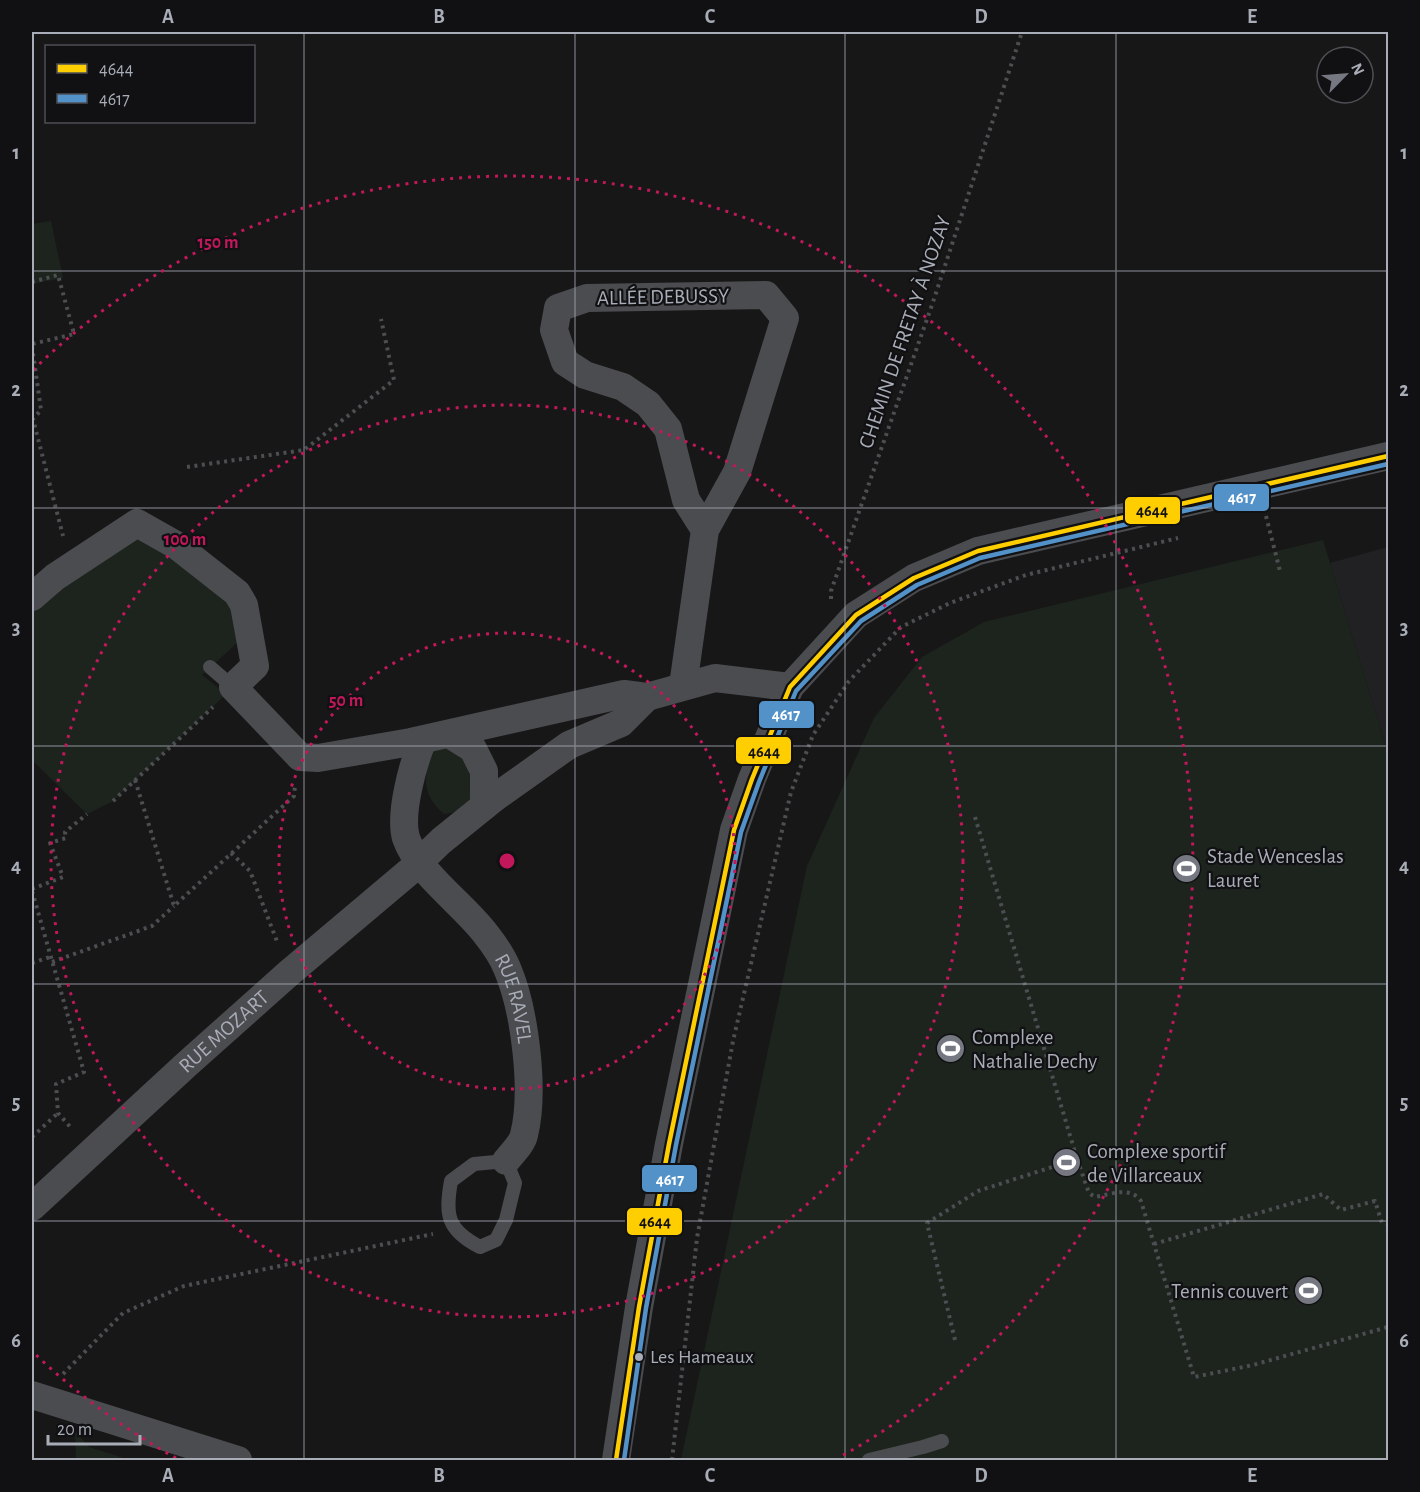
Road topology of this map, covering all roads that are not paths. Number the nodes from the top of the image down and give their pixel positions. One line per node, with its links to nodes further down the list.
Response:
1 (1389, 456): 7 (street)
2 (705, 530): 2 (street, ALLÉE DEBUSSY); 5 (street, ALLÉE DEBUSSY)
3 (32, 597): 6 (street)
4 (210, 667): 6 (lane)
5 (682, 686): 7 (street, RUE MOZART); 8 (street, RUE MOZART)
6 (233, 687): 9 (street, RUE MOZART)
7 (790, 687): 19 (street)
8 (647, 697): 9 (street, RUE MOZART); 11 (street, RUE MOZART)
9 (436, 737): 10 (street); 11 (street)
10 (412, 766): 12 (street); 13 (street)
11 (484, 806): 12 (street, RUE MOZART)
12 (461, 824): 13 (street, RUE MOZART)
13 (419, 861): 14 (street, RUE RAVEL); 15 (street, RUE MOZART)
14 (506, 1161): 14 (lane)
15 (32, 1207)
16 (35, 1396): 18 (street)
17 (942, 1440): 20 (lane)
18 (238, 1461)
19 (616, 1461)
20 (868, 1461)

